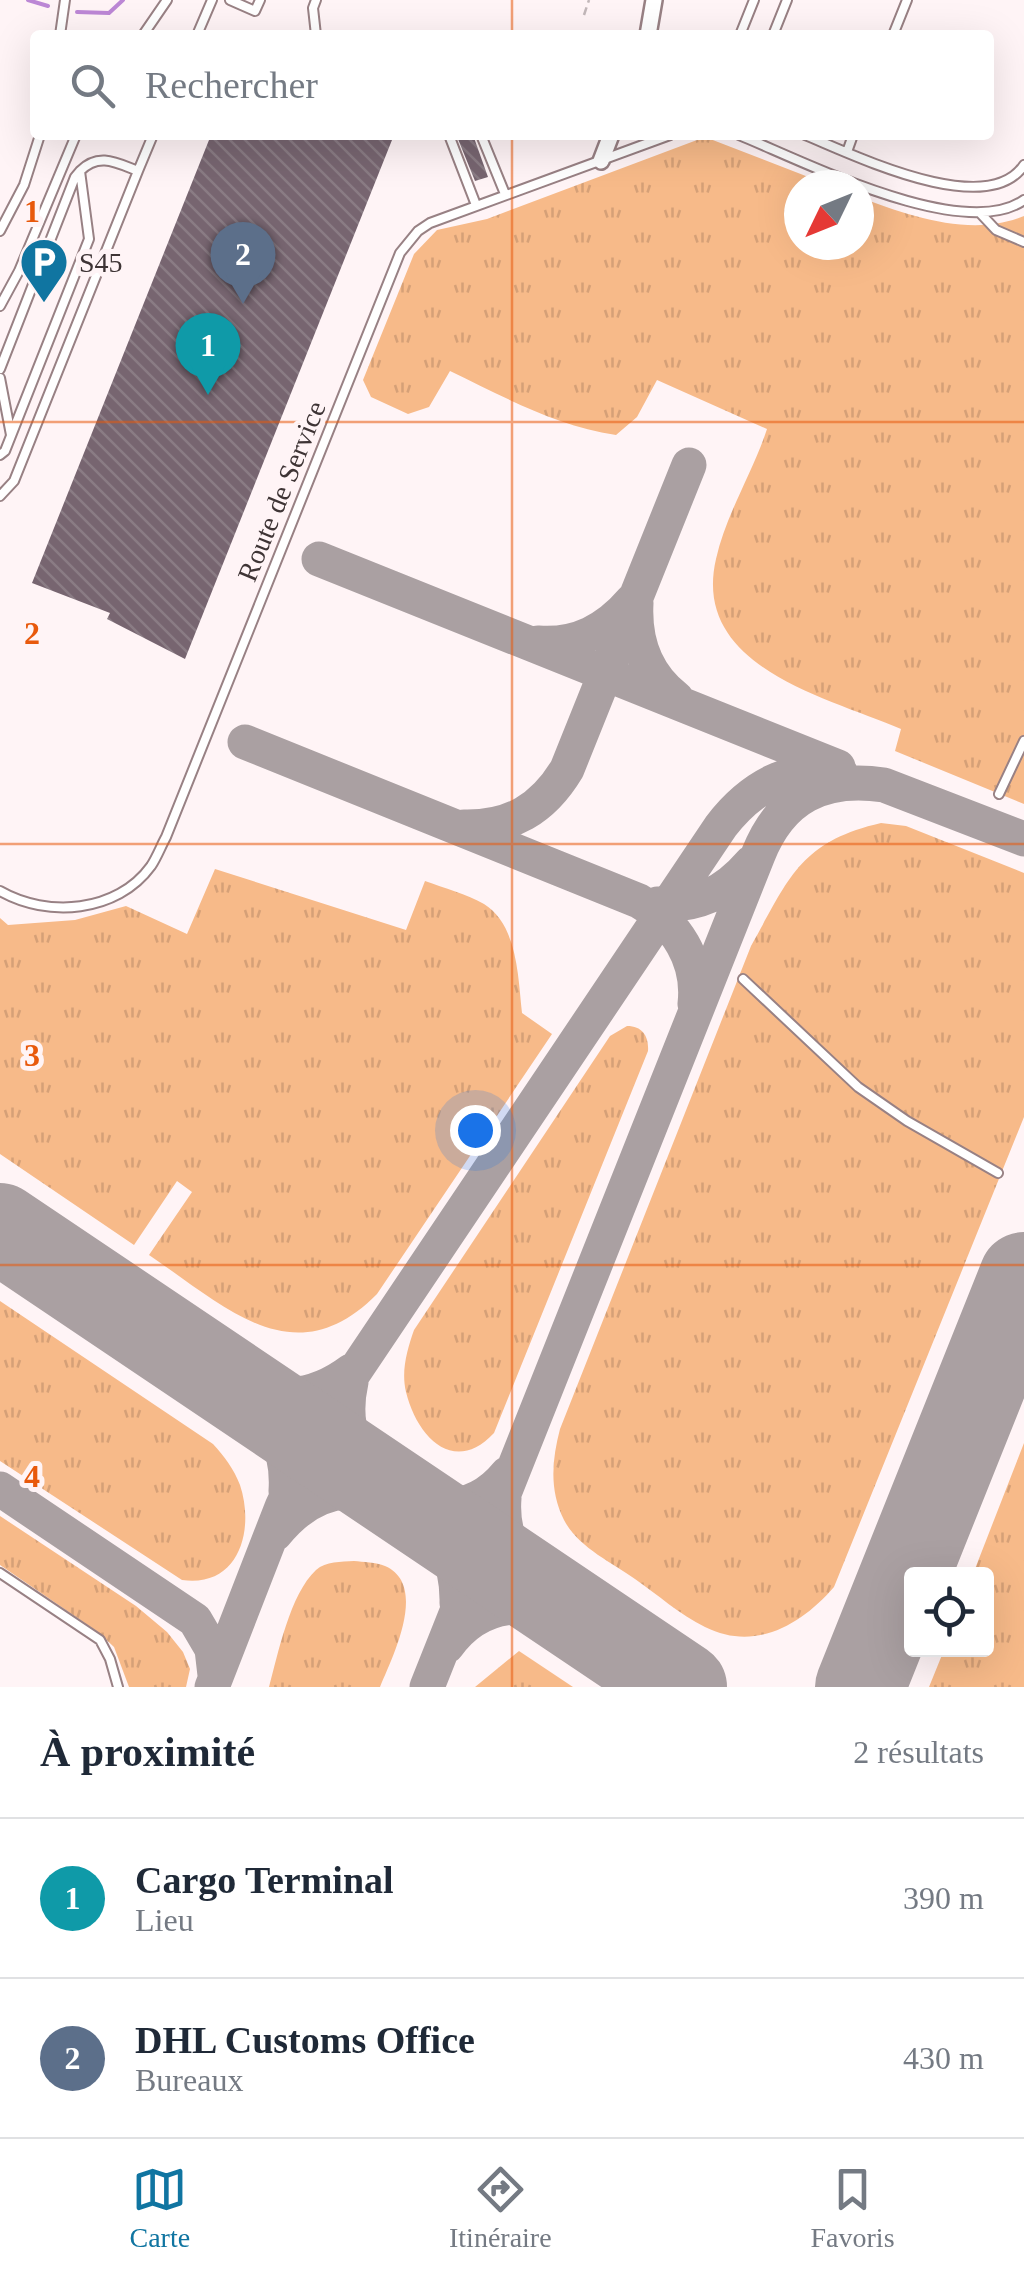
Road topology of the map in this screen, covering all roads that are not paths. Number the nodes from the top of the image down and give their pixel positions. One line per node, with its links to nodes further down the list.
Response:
1 (64, 0): 11 (lane)
2 (167, 0): 12 (lane)
3 (212, 0): 13 (lane)
4 (230, 0): 5 (lane)
5 (260, 0)
6 (316, 0): 14 (lane)
7 (754, 0): 16 (lane)
8 (786, 0): 17 (lane)
9 (907, 0): 18 (lane)
10 (649, 4): 15 (street)
11 (61, 30)
12 (146, 30)
13 (198, 30)
14 (314, 30)
15 (648, 30)
16 (742, 30)
17 (775, 30)
18 (895, 30)
19 (38, 140): 38 (lane)
20 (74, 140): 40 (lane)
21 (151, 140): 33 (lane)
22 (451, 140): 36 (lane)
23 (484, 140): 34 (lane)
24 (609, 140): 30 (street)
25 (656, 140): 30 (lane, Route de Service)
26 (752, 140): 37 (lane)
27 (817, 140): 29 (lane)
28 (852, 140): 29 (lane)
29 (847, 152): 31 (lane)
30 (601, 160): 34 (lane, Route de Service)
31 (1024, 165)
32 (80, 171): 33 (lane); 41 (lane); 43 (lane)
33 (138, 172): 45 (lane)
34 (505, 194): 36 (lane, Route de Service)
35 (1024, 200): 37 (lane)
36 (476, 206): 48 (lane, Route de Service)
37 (980, 214): 39 (lane)
38 (0, 231)
39 (1024, 242)
40 (0, 306)
41 (0, 369)
42 (0, 378): 43 (lane)
43 (11, 436): 44 (lane)
44 (0, 455)
45 (0, 496)
46 (1024, 741): 47 (lane)
47 (998, 794)
48 (0, 890)
49 (742, 979): 50 (lane)
50 (998, 1174)
51 (0, 1574): 52 (lane)
52 (118, 1687)

